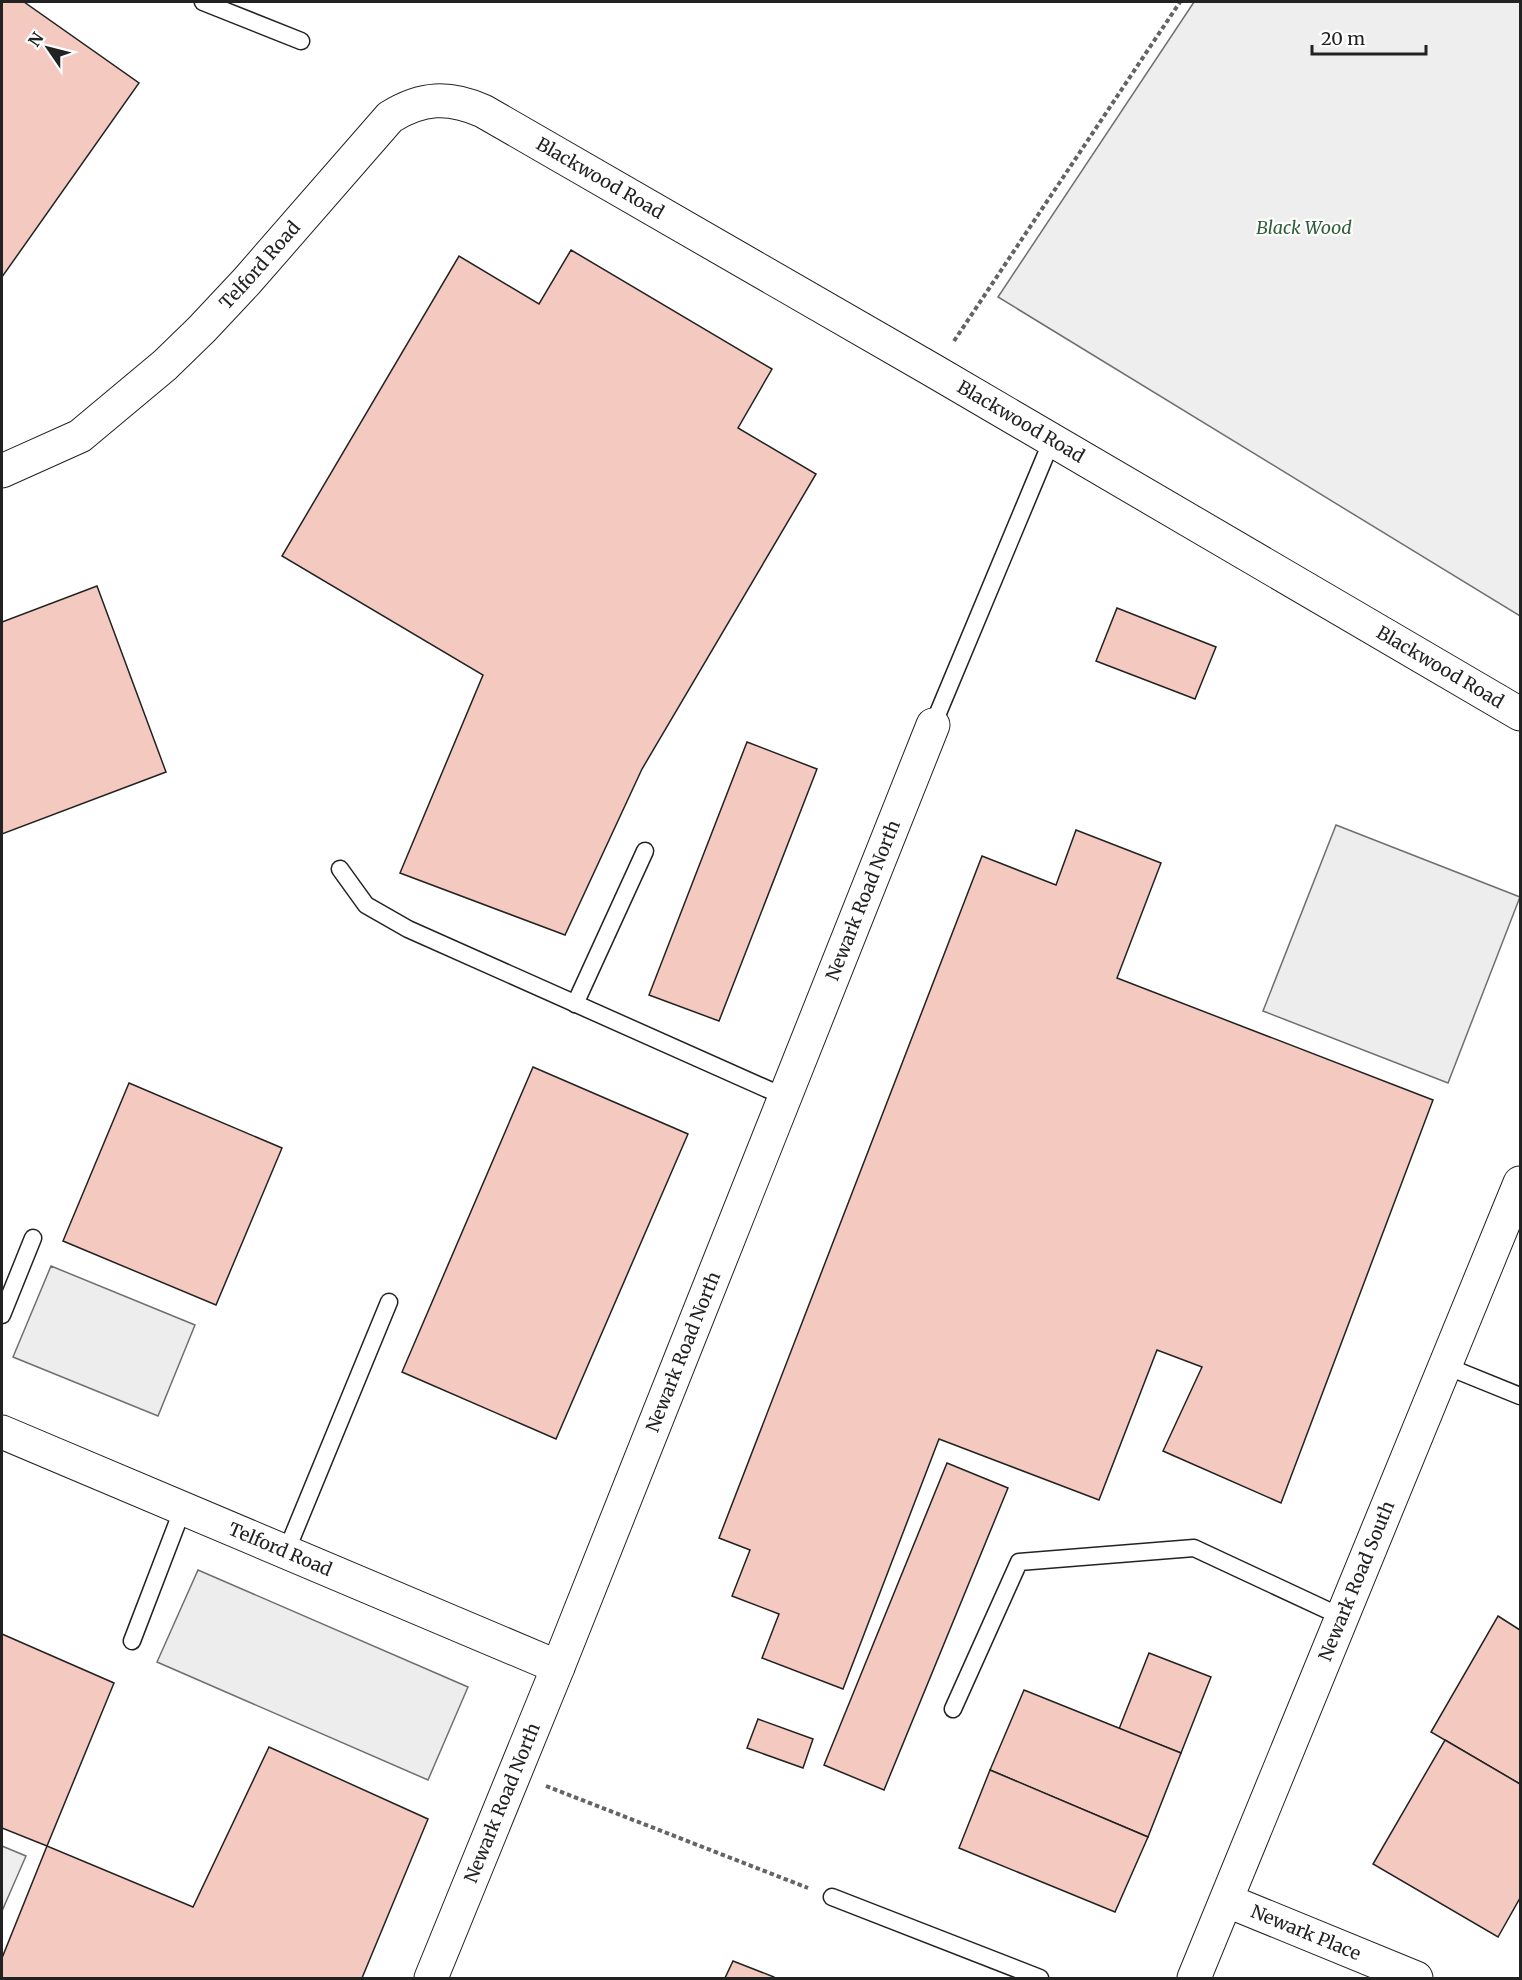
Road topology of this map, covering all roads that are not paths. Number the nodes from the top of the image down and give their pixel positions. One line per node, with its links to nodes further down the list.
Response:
1 (203, 2): 2 (lane)
2 (301, 41)
3 (517, 131): 4 (street, Blackwood Road); 5 (street, Telford Road)
4 (1052, 441): 6 (street, Blackwood Road); 7 (lane)
5 (2, 471)
6 (1521, 714)
7 (933, 725): 11 (street, Newark Road North)
8 (645, 852): 10 (lane)
9 (340, 869): 10 (lane)
10 (574, 1004): 11 (lane)
11 (785, 1097): 23 (street, Newark Road North)
12 (1521, 1183): 16 (street, Newark Road South)
13 (33, 1238): 15 (lane)
14 (389, 1302): 20 (lane)
15 (2, 1315)
16 (1446, 1366): 17 (lane); 21 (street, Newark Road South)
17 (1521, 1396)
18 (2, 1432): 19 (street, Telford Road)
19 (183, 1508): 20 (street, Telford Road); 22 (lane)
20 (286, 1552): 23 (street, Telford Road)
21 (1342, 1617): 24 (lane); 26 (street, Newark Road South)
22 (132, 1641)
23 (558, 1666): 27 (street, Newark Road North)
24 (953, 1709)
25 (832, 1898): 28 (lane)
26 (1228, 1901): 29 (street, Newark Road South); 30 (street, Newark Place)
27 (431, 1978)
28 (1040, 1978)
29 (1194, 1978)
30 (1416, 1978)

